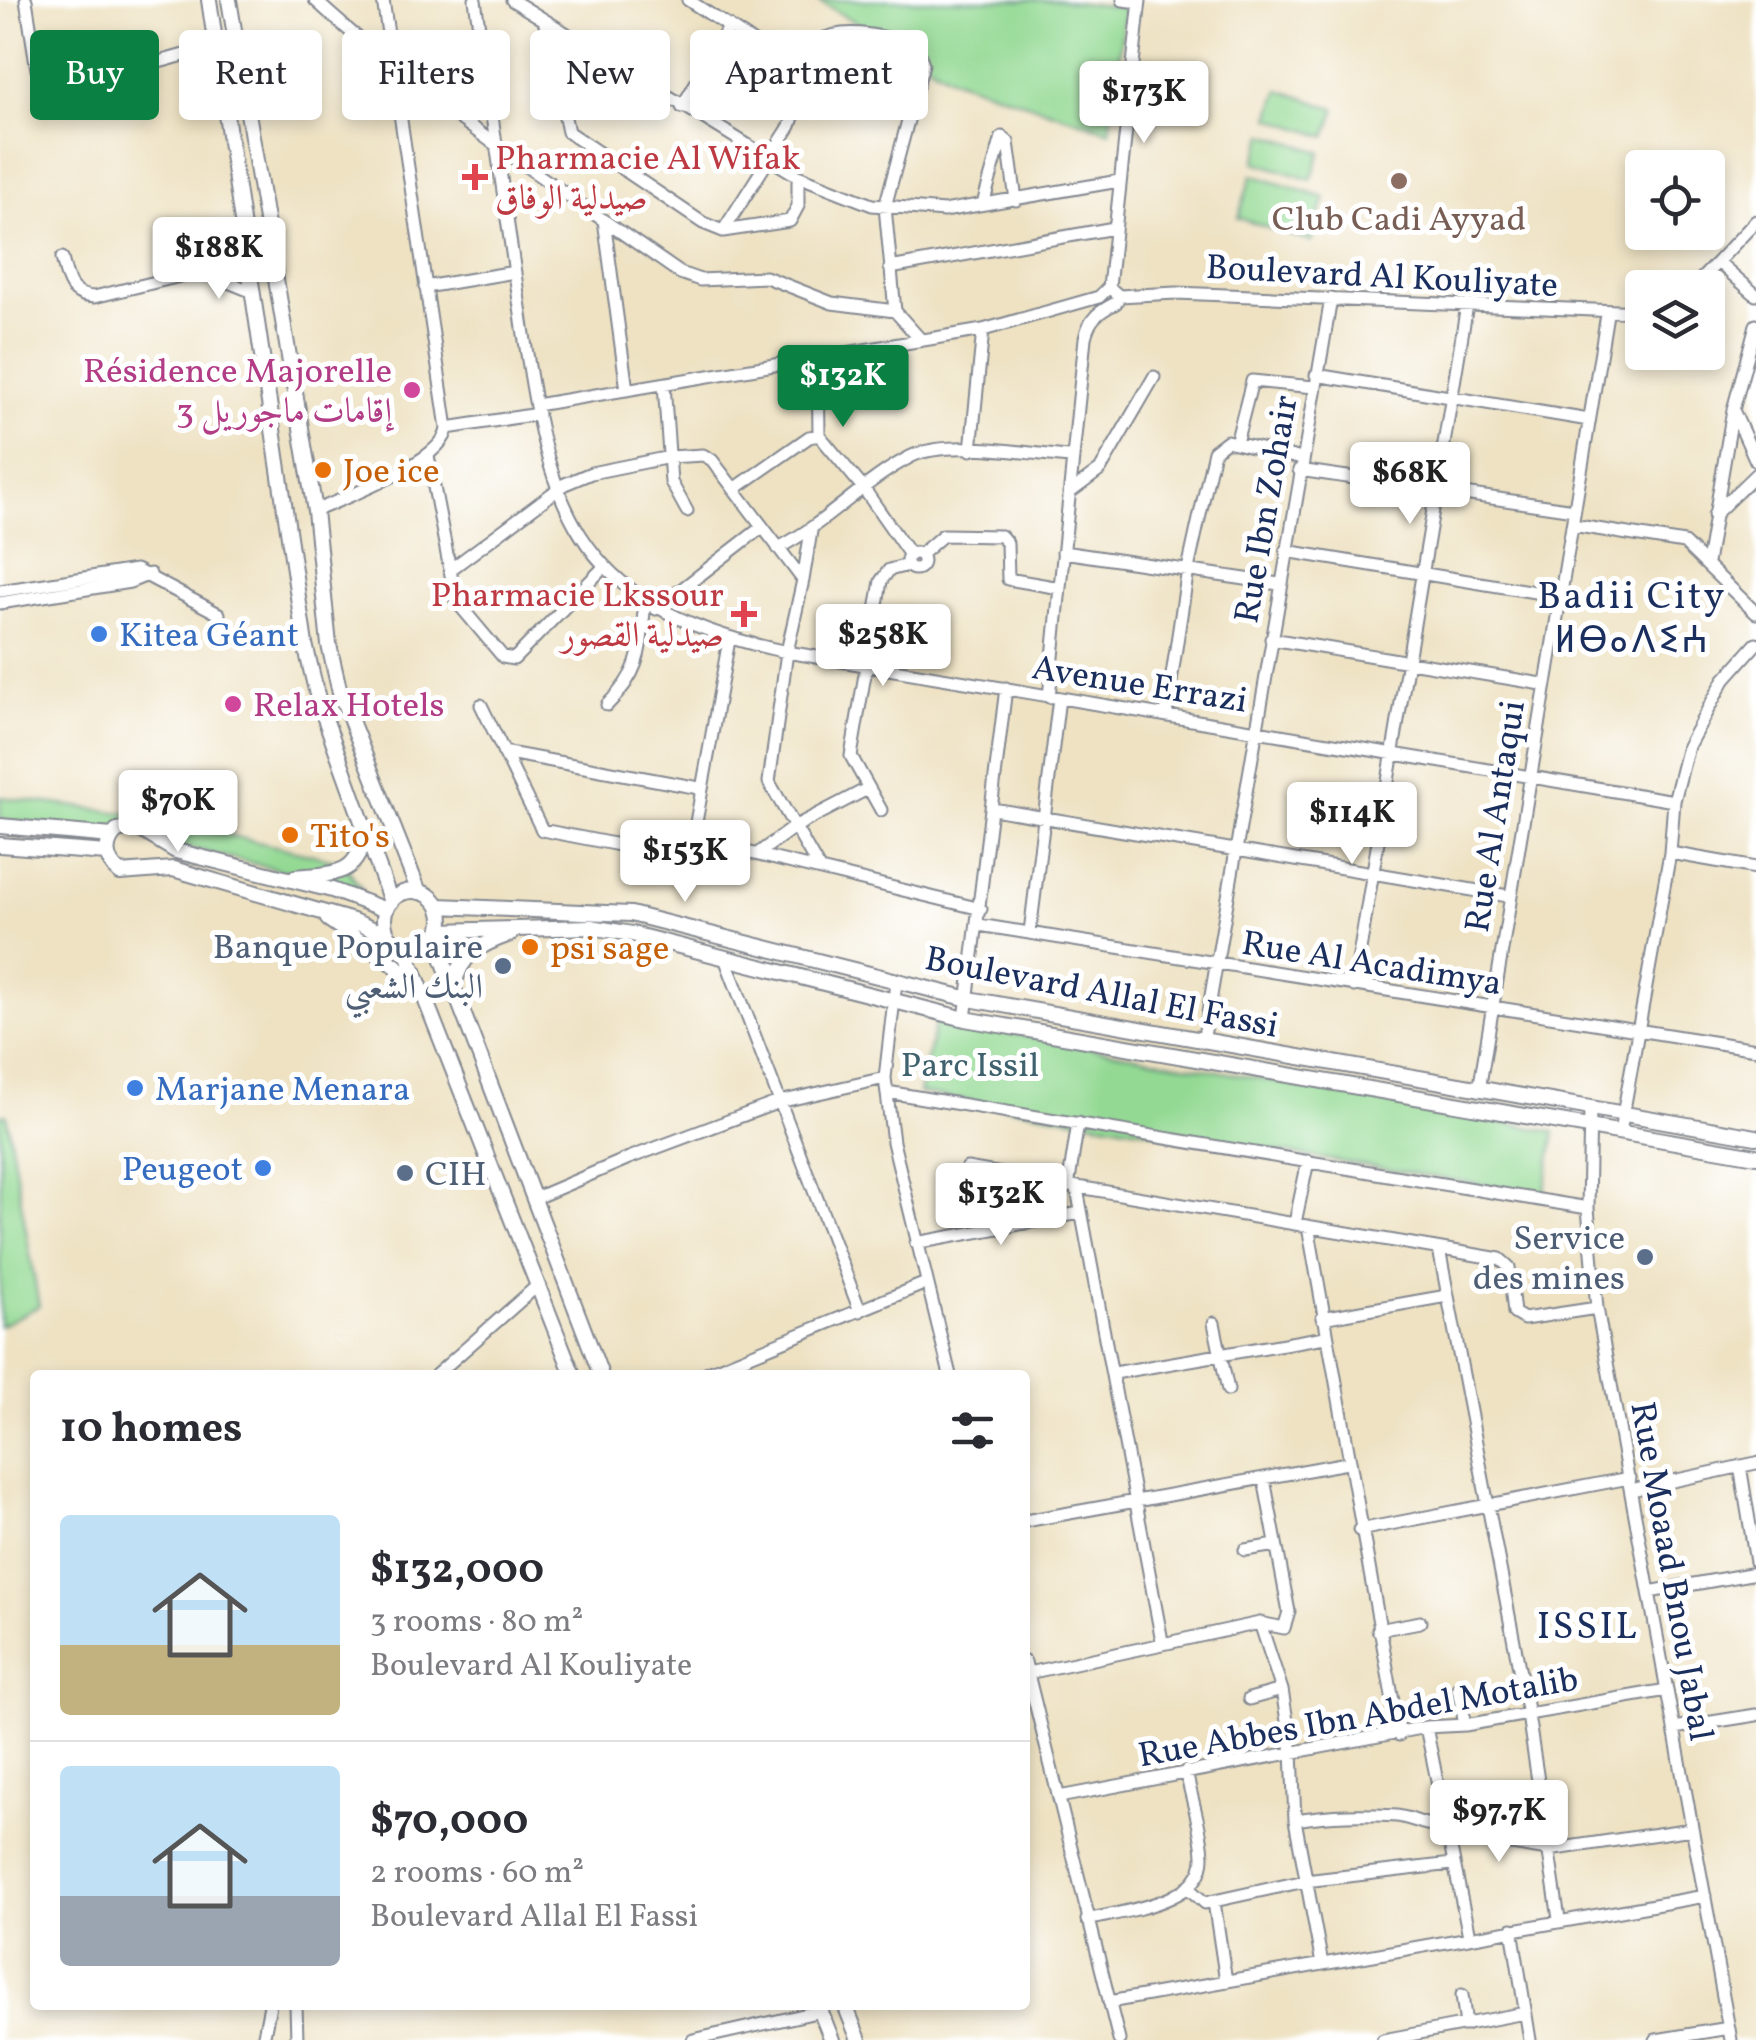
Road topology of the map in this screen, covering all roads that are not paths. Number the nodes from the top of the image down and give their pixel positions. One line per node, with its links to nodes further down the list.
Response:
1 (26, 0): 13 (street)
2 (209, 0): 14 (main road)
3 (229, 0): 80 (main road)
4 (315, 0): 15 (street)
5 (383, 0): 16 (street)
6 (475, 0): 24 (street, Avenue Errazi)
7 (512, 0): 11 (street)
8 (688, 0): 12 (street)
9 (1123, 0): 10 (street)
10 (1140, 1): 27 (street)
11 (546, 24): 18 (street); 35 (street)
12 (729, 26): 17 (street); 18 (street)
13 (31, 30)
14 (214, 30)
15 (349, 30)
16 (387, 30)
17 (735, 30)
18 (682, 107): 25 (street)
19 (227, 120): 34 (main road)
20 (400, 120): 42 (street)
21 (461, 120): 24 (street)
22 (792, 120): 25 (street)
23 (908, 120): 30 (street)
24 (496, 146): 31 (street); 41 (street, Avenue Errazi)
25 (770, 160): 26 (street); 35 (street)
26 (798, 176): 30 (street); 35 (street)
27 (1119, 182): 28 (street); 33 (street)
28 (1016, 200): 29 (street); 29 (street)
29 (983, 204): 30 (street)
30 (885, 207): 38 (street)
31 (604, 220): 48 (street); 58 (street)
32 (1756, 221): 37 (street)
33 (1114, 228): 38 (street); 45 (street)
34 (244, 231): 40 (street); 43 (main road)
35 (723, 231)
36 (62, 258): 40 (street)
37 (1718, 262): 39 (street); 44 (street)
38 (890, 268): 48 (street)
39 (1710, 270)
40 (201, 271): 43 (street)
41 (515, 272): 42 (street); 60 (street, Avenue Errazi)
42 (425, 287): 63 (street)
43 (253, 292): 128 (main road)
44 (1756, 294)
45 (1108, 296): 46 (street, Boulevard Al Kouliyate); 52 (street, Boulevard Al Kouliyate); 69 (street)
46 (1331, 299): 47 (street, Boulevard Al Kouliyate); 56 (street, Rue Ibn Zohair)
47 (1467, 305): 50 (street, Boulevard Al Kouliyate); 59 (street)
48 (895, 311): 53 (street)
49 (1625, 313): 50 (street, Boulevard Al Kouliyate)
50 (1607, 314): 62 (street, Rue Al Antaqui)
51 (1756, 326): 61 (street)
52 (984, 330): 53 (street, Boulevard Al Kouliyate); 66 (street)
53 (920, 339): 54 (street, Boulevard Al Kouliyate)
54 (818, 357): 57 (street, Boulevard Al Kouliyate); 64 (street)
55 (1154, 377): 77 (street)
56 (1314, 381): 59 (street); 65 (street); 71 (street, Rue Ibn Zohair)
57 (664, 384): 58 (street, Boulevard Al Kouliyate); 68 (street)
58 (626, 390): 60 (street, Boulevard Al Kouliyate)
59 (1452, 397): 62 (street); 73 (street)
60 (537, 410): 63 (street, Boulevard Al Kouliyate); 76 (street, Avenue Errazi)
61 (1733, 410): 70 (street); 81 (street)
62 (1590, 420): 78 (street, Rue Al Antaqui)
63 (447, 428): 67 (street)
64 (819, 435): 74 (street); 75 (street)
65 (1236, 443): 71 (street); 91 (street)
66 (971, 450): 69 (street); 75 (street)
67 (428, 456): 80 (street); 92 (street)
68 (670, 457): 74 (street); 76 (street); 79 (street)
69 (1070, 458): 77 (street)
70 (1756, 461)
71 (1300, 464): 73 (street); 86 (street, Rue Ibn Zohair)
72 (1756, 474): 81 (street)
73 (1438, 487): 78 (street); 94 (street)
74 (736, 488): 83 (street)
75 (864, 488): 84 (street); 88 (street)
76 (555, 492): 90 (street, Avenue Errazi); 92 (street)
77 (1069, 494): 87 (street)
78 (1574, 510): 82 (street, Rue Al Antaqui)
79 (687, 511)
80 (315, 512): 142 (main road)
81 (1714, 516): 89 (street)
82 (1572, 524): 89 (street); 99 (street, Rue Al Antaqui)
83 (762, 527): 85 (street); 101 (street)
84 (811, 531): 85 (street); 95 (street)
85 (778, 548): 95 (street)
86 (1286, 551): 94 (street); 96 (street, Rue Ibn Zohair)
87 (1063, 552): 91 (street); 97 (street)
88 (913, 558): 97 (street); 108 (street)
89 (1707, 563): 102 (street)
90 (605, 566): 92 (street); 101 (street, Avenue Errazi)
91 (1188, 569): 96 (street); 115 (street)
92 (451, 570)
93 (150, 574): 98 (street); 100 (street); 103 (street)
94 (1422, 574): 99 (street); 109 (street)
95 (803, 580): 107 (street)
96 (1279, 584): 104 (street, Rue Ibn Zohair)
97 (1060, 588): 112 (street)
98 (0, 591)
99 (1559, 596): 110 (street, Rue Al Antaqui)
100 (0, 603)
101 (651, 605): 105 (street, Avenue Errazi); 114 (street)
102 (1756, 613)
103 (220, 614)
104 (1271, 639): 109 (street); 116 (street, Rue Ibn Zohair)
105 (729, 640): 107 (street, Avenue Errazi); 120 (street)
106 (1756, 644): 122 (street)
107 (787, 652): 108 (street, Avenue Errazi); 127 (street)
108 (867, 662): 111 (street, Avenue Errazi); 121 (street)
109 (1406, 662): 110 (street); 118 (street)
110 (1542, 684): 119 (street, Rue Al Antaqui)
111 (1006, 688): 112 (street, Avenue Errazi); 123 (street)
112 (1054, 698): 115 (street, Avenue Errazi); 125 (street)
113 (480, 705): 117 (street)
114 (607, 705)
115 (1166, 715): 116 (street, Avenue Errazi)
116 (1255, 729): 118 (street, Avenue Errazi); 133 (street, Rue Ibn Zohair)
117 (503, 752): 120 (street); 131 (street)
118 (1391, 755): 119 (street, Avenue Errazi); 140 (street)
119 (1530, 780): 122 (street, Avenue Errazi); 143 (street, Rue Al Antaqui)
120 (700, 788): 131 (street)
121 (867, 789): 124 (street); 127 (street)
122 (1674, 800): 135 (street)
123 (993, 809): 125 (street); 147 (street)
124 (881, 810)
125 (1044, 817): 133 (street); 150 (street)
126 (0, 826): 130 (main road)
127 (794, 827): 134 (street); 137 (street)
128 (366, 829): 141 (main road); 145 (main road)
129 (150, 835): 130 (main road); 139 (main road); 141 (main road)
130 (112, 836): 136 (main road)
131 (693, 839): 134 (street)
132 (0, 844): 136 (main road)
133 (1234, 849): 140 (street); 155 (street, Rue Ibn Zohair)
134 (760, 852): 137 (street)
135 (1670, 852): 138 (street); 164 (street)
136 (107, 854): 139 (main road)
137 (818, 867): 147 (street)
138 (1756, 868)
139 (147, 870): 144 (main road)
140 (1372, 872): 143 (street); 157 (street)
141 (280, 878): 145 (main road)
142 (419, 892): 145 (main road); 146 (main road)
143 (1508, 896): 161 (street, Rue Al Antaqui)
144 (295, 904): 152 (main road); 162 (main road)
145 (388, 906): 152 (main road)
146 (438, 906): 151 (main road); 156 (main road, Boulevard Allal El Fassi)
147 (980, 909): 148 (street)
148 (980, 924): 150 (street, Rue Al Acadimya); 159 (street)
149 (525, 928): 151 (main road, Boulevard Allal El Fassi); 154 (main road, Boulevard Allal El Fassi); 158 (main road)
150 (1030, 932): 155 (street, Rue Al Acadimya)
151 (437, 935): 153 (main road); 158 (main road)
152 (389, 936): 153 (main road)
153 (405, 948): 162 (main road)
154 (725, 958): 160 (main road, Boulevard Allal El Fassi); 170 (street)
155 (1216, 964): 157 (street, Rue Al Acadimya); 165 (street, Rue Ibn Zohair)
156 (896, 982): 159 (main road, Boulevard Allal El Fassi); 160 (street)
157 (1354, 986): 161 (street, Rue Al Acadimya)
158 (454, 988): 181 (main road)
159 (969, 999): 163 (street); 165 (main road, Boulevard Allal El Fassi)
160 (894, 1002): 163 (main road, Boulevard Allal El Fassi); 167 (street)
161 (1493, 1009): 164 (street, Rue Al Acadimya); 168 (street, Rue Al Antaqui)
162 (430, 1010): 188 (main road)
163 (966, 1019): 174 (main road, Boulevard Allal El Fassi)
164 (1638, 1032): 166 (street, Rue Al Acadimya); 172 (street)
165 (1203, 1042): 168 (main road, Boulevard Allal El Fassi)
166 (1755, 1045)
167 (886, 1078): 169 (street); 170 (street)
168 (1479, 1090): 171 (main road, Boulevard Allal El Fassi)
169 (886, 1092): 173 (street); 185 (street)
170 (779, 1102): 181 (street); 191 (street)
171 (1590, 1109): 172 (main road, Boulevard Allal El Fassi); 174 (street, Rue Moaad Bnou Jabal)
172 (1623, 1113): 175 (street); 176 (main road, Boulevard Allal El Fassi)
173 (1078, 1123): 178 (street); 180 (street)
174 (1586, 1128): 175 (main road, Boulevard Allal El Fassi); 182 (street, Rue Moaad Bnou Jabal)
175 (1620, 1132): 177 (main road, Boulevard Allal El Fassi)
176 (1756, 1137)
177 (1756, 1156)
178 (1308, 1161): 182 (street); 184 (street)
179 (966, 1168): 180 (street)
180 (1072, 1188): 183 (street); 184 (street)
181 (533, 1199): 198 (main road)
182 (1588, 1208): 190 (street, Rue Moaad Bnou Jabal)
183 (1080, 1214): 185 (street); 201 (street)
184 (1302, 1225): 186 (street); 192 (street)
185 (916, 1243): 187 (street)
186 (1439, 1249): 189 (street); 190 (street)
187 (926, 1284): 191 (street); 200 (street)
188 (538, 1285): 196 (street); 197 (main road)
189 (1447, 1296): 192 (street); 209 (street)
190 (1597, 1308): 207 (street, Rue Moaad Bnou Jabal)
191 (860, 1311): 199 (street)
192 (1322, 1318): 194 (street)
193 (1214, 1323): 195 (street)
194 (1325, 1337): 195 (street); 203 (street)
195 (1220, 1354): 201 (street); 202 (street)
196 (442, 1370)
197 (571, 1370)
198 (598, 1370)
199 (713, 1370)
200 (949, 1370)
201 (1114, 1373): 208 (street)
202 (1228, 1390)
203 (1347, 1463): 206 (street); 211 (street)
204 (1756, 1463): 205 (street)
205 (1740, 1466): 207 (street); 214 (street)
206 (1264, 1479): 208 (street); 212 (street)
207 (1630, 1484): 209 (street); 216 (street, Rue Moaad Bnou Jabal)
208 (1137, 1502): 210 (street); 220 (street)
209 (1488, 1504): 211 (street); 228 (street)
210 (1030, 1520)
211 (1359, 1530): 219 (street)
212 (1276, 1545): 213 (street); 218 (street)
213 (1244, 1550)
214 (1756, 1562)
215 (1756, 1574): 216 (street)
216 (1649, 1592): 225 (street, Rue Moaad Bnou Jabal)
217 (1420, 1622): 219 (street)
218 (1260, 1623): 220 (street); 224 (street)
219 (1378, 1630): 232 (street)
220 (1162, 1641): 221 (street)
221 (1030, 1667)
222 (1030, 1684): 235 (street)
223 (1458, 1688): 229 (street)
224 (1282, 1690): 226 (street); 233 (street)
225 (1667, 1690): 228 (street, Rue Abbes Ibn Abdel Motalib); 231 (street, Rue Moaad Bnou Jabal)
226 (1249, 1699)
227 (1756, 1714): 231 (street)
228 (1528, 1715): 229 (street, Rue Abbes Ibn Abdel Motalib); 240 (street)
229 (1466, 1725): 230 (street, Rue Abbes Ibn Abdel Motalib)
230 (1426, 1727): 232 (street, Rue Abbes Ibn Abdel Motalib); 237 (street)
231 (1674, 1728): 238 (street, Rue Moaad Bnou Jabal)
232 (1399, 1735): 233 (street, Rue Abbes Ibn Abdel Motalib)
233 (1292, 1752): 234 (street, Rue Abbes Ibn Abdel Motalib); 236 (street)
234 (1186, 1772): 235 (street, Rue Abbes Ibn Abdel Motalib); 243 (street)
235 (1059, 1797): 247 (street)
236 (1295, 1820): 237 (street); 242 (street)
237 (1444, 1825): 239 (street)
238 (1692, 1829): 240 (street); 244 (street, Rue Moaad Bnou Jabal)
239 (1447, 1842): 240 (street); 241 (street)
240 (1548, 1850): 246 (street)
241 (1452, 1864): 242 (street); 249 (street)
242 (1305, 1882): 245 (street); 250 (street)
243 (1188, 1888): 245 (street); 247 (street)
244 (1705, 1896): 246 (street); 261 (street, Rue Moaad Bnou Jabal)
245 (1214, 1902): 251 (street)
246 (1559, 1919): 248 (street)
247 (1088, 1920): 253 (street)
248 (1512, 1929): 249 (street); 259 (street)
249 (1469, 1936): 250 (street)
250 (1322, 1964): 251 (street)
251 (1226, 1981): 253 (street)
252 (1462, 1995): 260 (street)
253 (1108, 2002): 268 (street)
254 (269, 2010): 263 (street)
255 (296, 2010): 264 (street)
256 (812, 2010): 265 (street)
257 (821, 2010): 266 (main road)
258 (847, 2010): 267 (main road)
259 (1525, 2013): 260 (street); 270 (street)
260 (1458, 2031): 269 (street)
261 (1730, 2034): 262 (street)
262 (1672, 2038): 271 (street)
263 (262, 2040)
264 (297, 2040)
265 (693, 2040)
266 (832, 2040)
267 (859, 2040)
268 (1119, 2040)
269 (1387, 2040)
270 (1530, 2040)
271 (1656, 2040)

